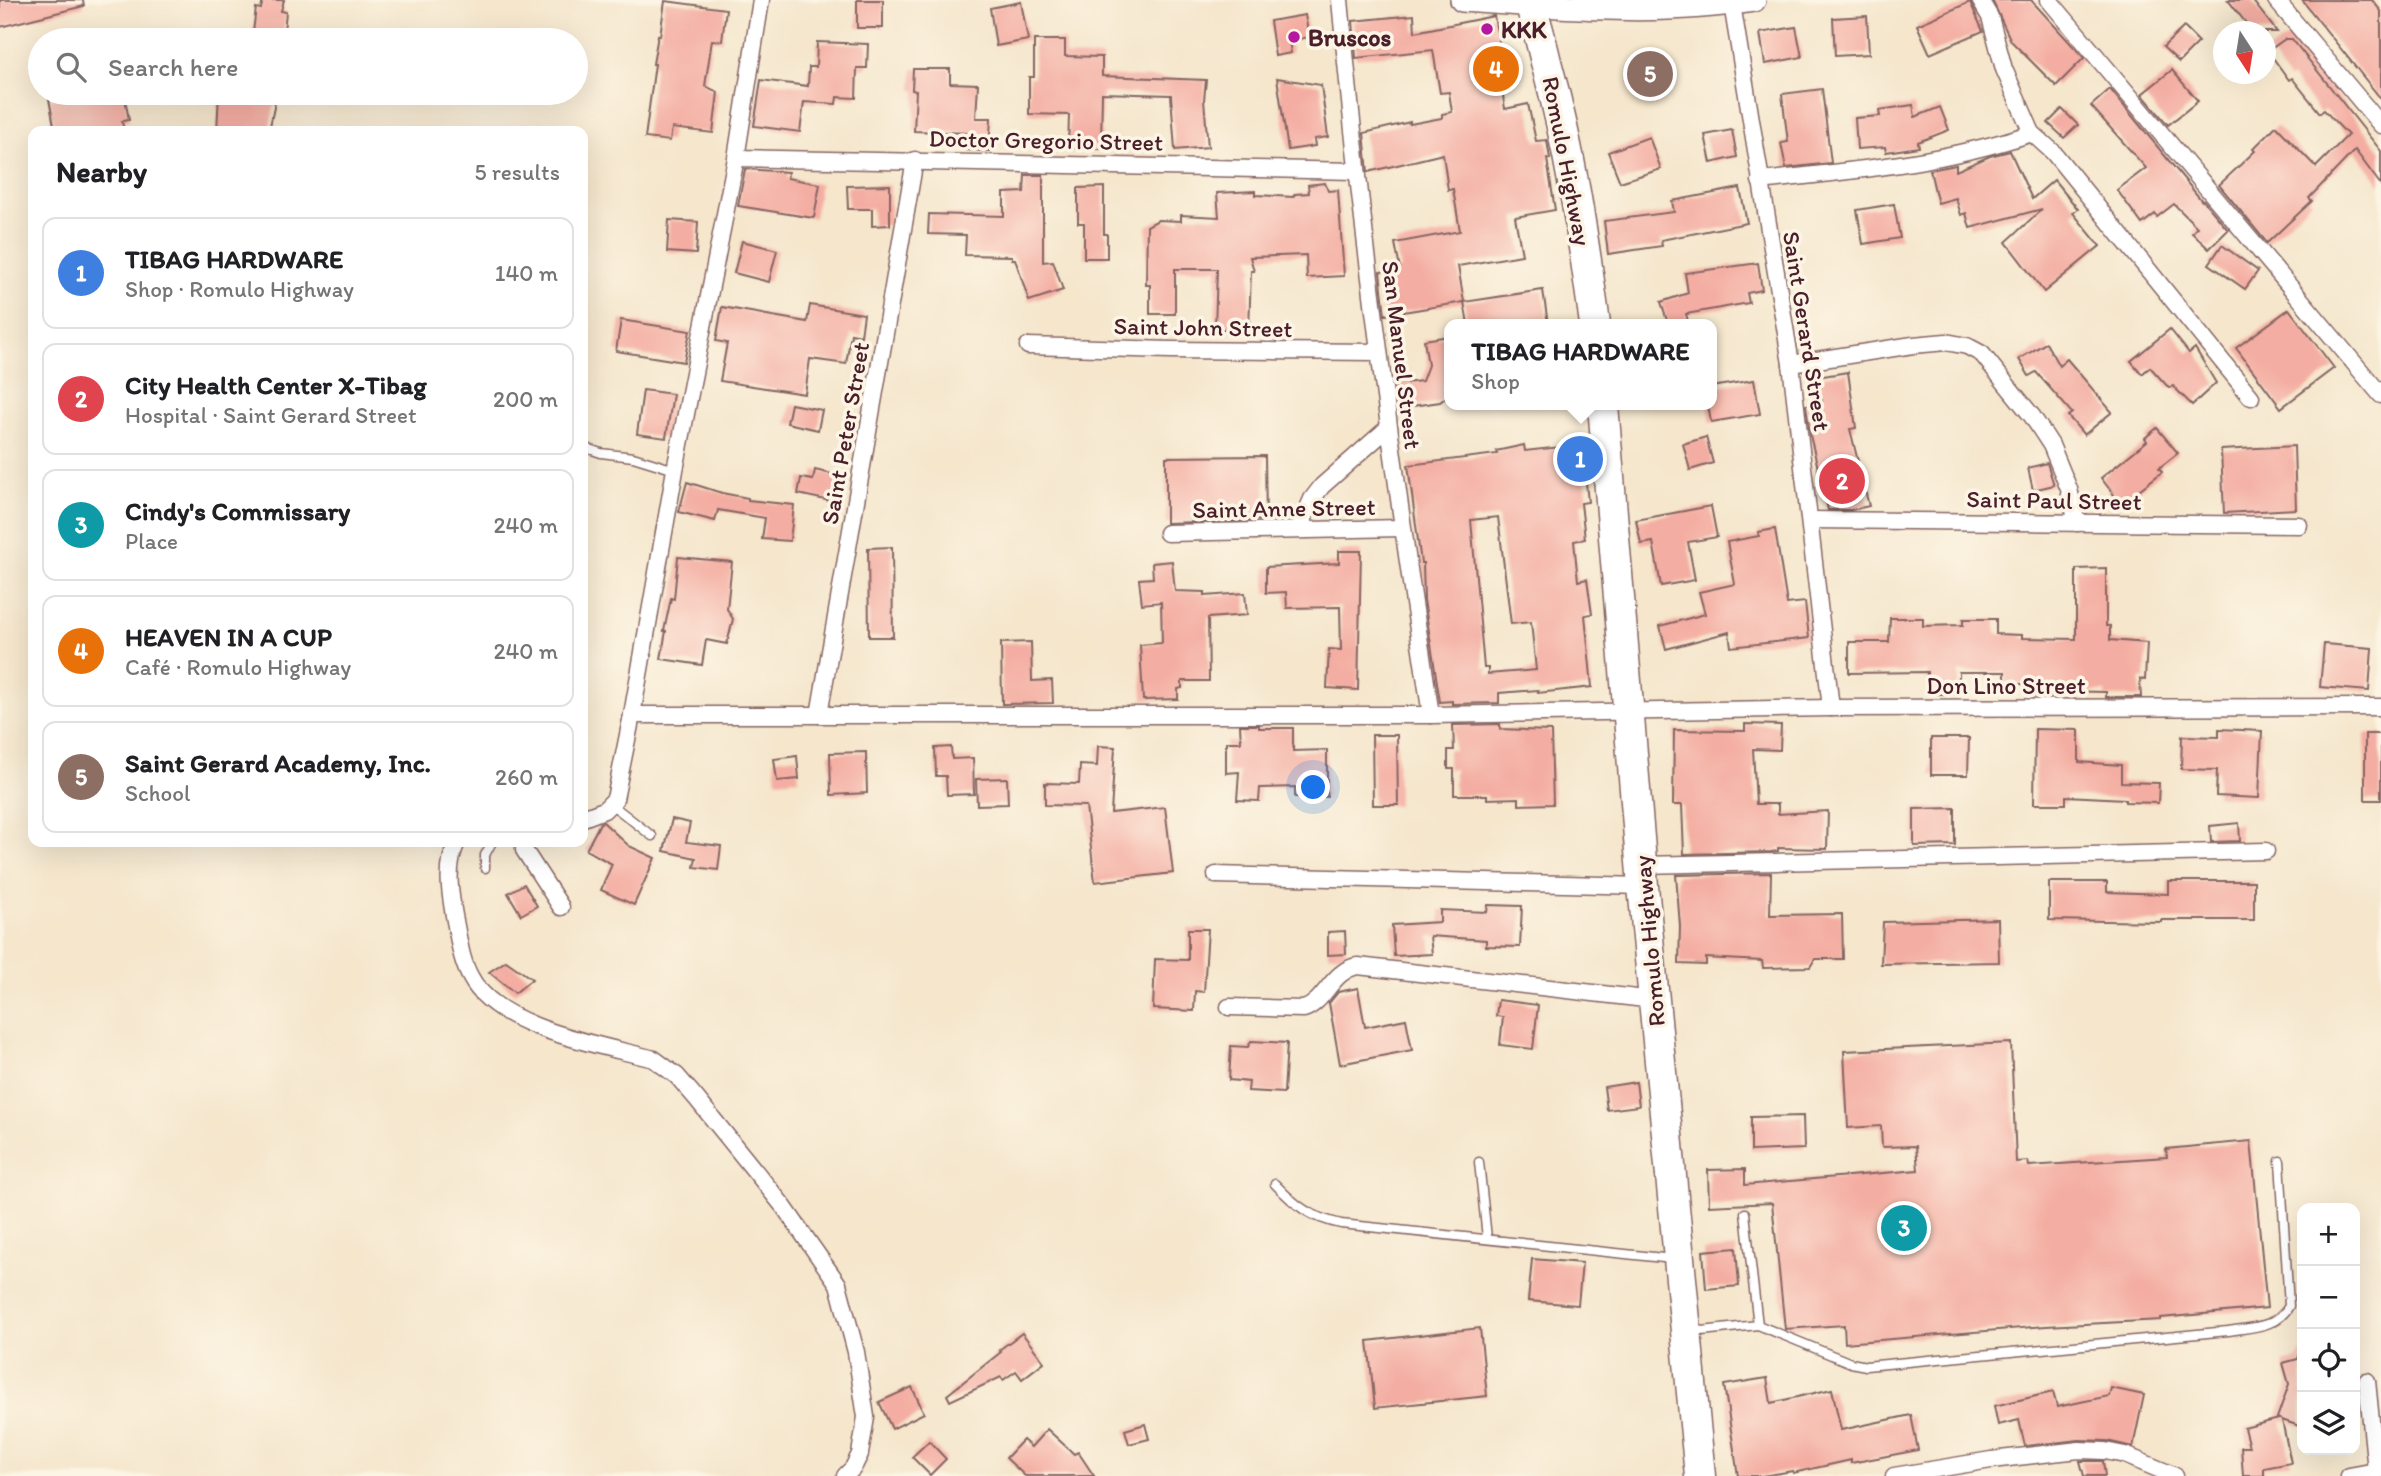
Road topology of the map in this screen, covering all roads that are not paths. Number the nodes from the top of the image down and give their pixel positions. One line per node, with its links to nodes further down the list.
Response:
1 (761, 0): 11 (street)
2 (1339, 0): 13 (street, San Manuel Street)
3 (1462, 0): 7 (main road)
4 (1980, 0): 10 (street)
5 (2049, 0): 19 (street)
6 (2276, 0): 9 (street)
7 (1530, 2): 8 (main road); 15 (highway, Romulo Highway)
8 (1743, 2): 14 (street, Saint Gerard Street)
9 (2381, 125)
10 (2032, 133): 14 (street); 20 (street)
11 (736, 158): 12 (street, Doctor Gregorio Street); 24 (street)
12 (915, 160): 13 (street, Doctor Gregorio Street); 35 (street, Saint Peter Street)
13 (1356, 171): 17 (street, San Manuel Street)
14 (1760, 181): 18 (street, Saint Gerard Street)
15 (1594, 319)
16 (1028, 345): 17 (street, Saint John Street)
17 (1377, 352): 22 (street, San Manuel Street)
18 (1791, 364): 25 (street, Saint Gerard Street); 26 (street)
19 (2381, 396)
20 (2251, 397)
21 (1604, 410): 33 (highway, Romulo Highway)
22 (1388, 428): 28 (street, San Manuel Street); 29 (street)
23 (588, 449): 24 (lane)
24 (675, 470): 34 (street)
25 (1810, 520): 26 (street, Saint Paul Street); 32 (street, Saint Gerard Street)
26 (2077, 523): 27 (street, Saint Paul Street)
27 (2299, 525)
28 (1402, 528): 29 (street, Saint Anne Street); 36 (street, San Manuel Street)
29 (1299, 529): 30 (street, Saint Anne Street)
30 (1167, 533)
31 (2381, 707): 32 (street, Don Lino Street)
32 (1831, 708): 33 (street, Don Lino Street)
33 (1631, 713): 36 (street, Don Lino Street); 46 (highway, Romulo Highway)
34 (632, 715): 35 (street, Don Lino Street); 37 (street)
35 (819, 715): 36 (street, Don Lino Street)
36 (1431, 715)
37 (611, 804): 38 (street); 39 (lane)
38 (588, 817)
39 (652, 836)
40 (455, 847): 60 (street)
41 (489, 847): 44 (lane)
42 (523, 847): 47 (street)
43 (2266, 851): 46 (street)
44 (485, 868)
45 (1216, 875): 46 (street)
46 (1642, 876): 48 (highway, Romulo Highway)
47 (561, 907)
48 (1654, 1000): 49 (street); 55 (highway, Romulo Highway)
49 (1229, 1007)
50 (2280, 1161): 56 (lane)
51 (1479, 1162): 54 (lane)
52 (1275, 1184): 54 (lane)
53 (1745, 1213): 56 (lane)
54 (1487, 1238): 55 (lane)
55 (1680, 1259): 57 (highway, Romulo Highway)
56 (1758, 1325): 57 (lane)
57 (1686, 1333): 61 (highway, Romulo Highway)
58 (2367, 1381): 59 (street)
59 (2379, 1471): 64 (street)
60 (845, 1476)
61 (1700, 1476)
62 (1894, 1476): 63 (street)
63 (2175, 1476)
64 (2349, 1476)

